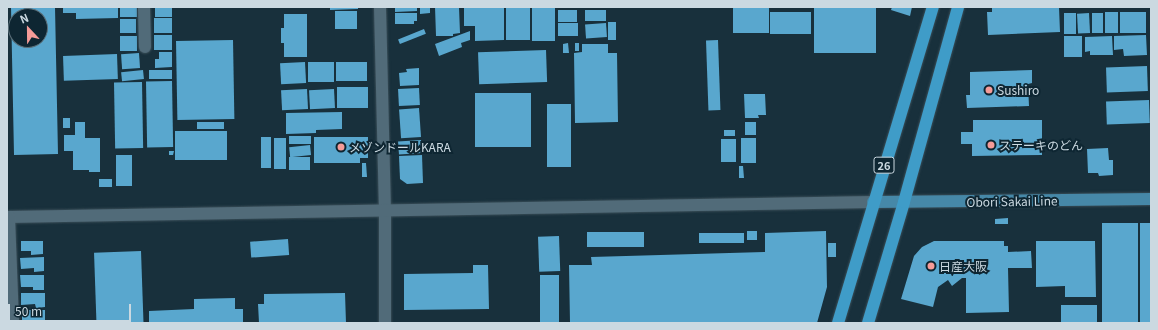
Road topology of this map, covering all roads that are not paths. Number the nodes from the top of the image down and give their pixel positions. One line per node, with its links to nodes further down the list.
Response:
1 (144, 7): 5 (street)
2 (380, 7): 9 (street)
3 (933, 7): 7 (highway, 26)
4 (958, 7): 8 (highway, 26)
5 (145, 47)
6 (1151, 199): 8 (main road, Obori Sakai Line)
7 (873, 202): 8 (main road, Obori Sakai Line); 9 (street); 13 (highway, 26)
8 (904, 202): 14 (highway, 26)
9 (385, 209): 10 (street); 12 (street)
10 (8, 217): 11 (street)
11 (11, 318)
12 (385, 323)
13 (838, 323)
14 (868, 323)

